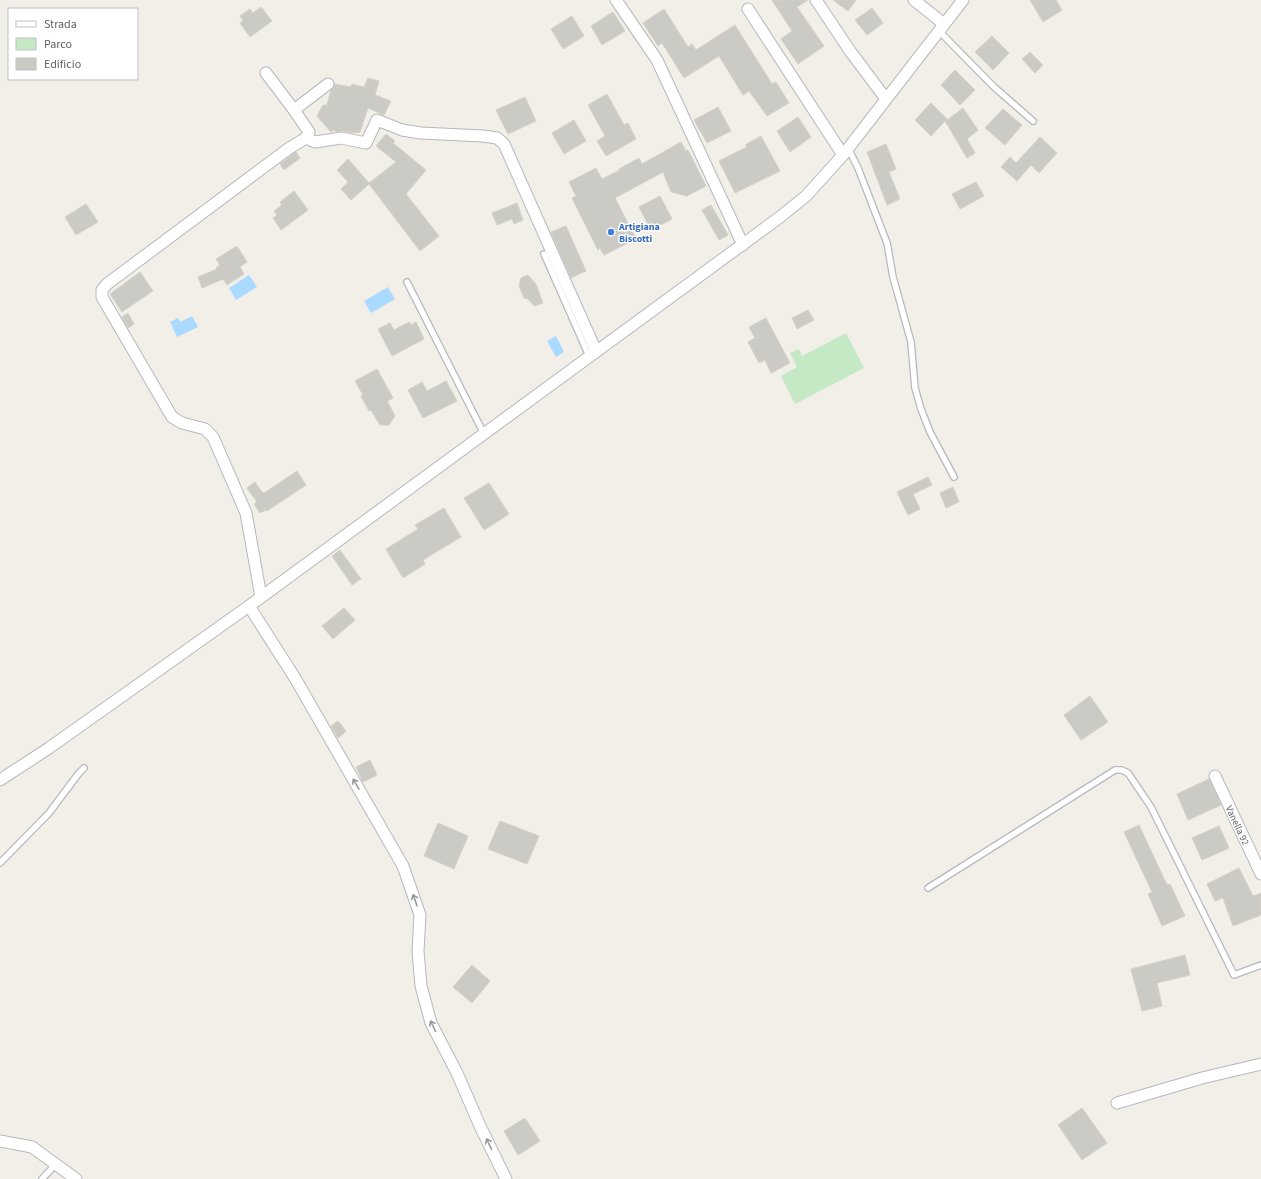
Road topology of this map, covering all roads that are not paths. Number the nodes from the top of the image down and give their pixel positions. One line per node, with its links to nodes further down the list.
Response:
1 (616, 0): 14 (street)
2 (816, 0): 9 (street)
3 (914, 0): 6 (street)
4 (963, 0): 6 (street)
5 (748, 9): 13 (street)
6 (942, 28): 9 (street); 11 (lane)
7 (266, 73): 10 (street)
8 (328, 84): 10 (street)
9 (886, 99): 13 (street)
10 (294, 110): 12 (street)
11 (1033, 122)
12 (306, 138): 17 (street); 20 (street)
13 (845, 151): 14 (street); 19 (lane)
14 (743, 245): 17 (street)
15 (544, 254): 17 (lane)
16 (407, 282): 18 (lane)
17 (592, 354): 18 (street)
18 (484, 434): 20 (street)
19 (954, 477)
20 (261, 597): 21 (street)
21 (249, 606): 24 (street); 35 (street, one-way to 21)
22 (84, 768): 25 (lane)
23 (1214, 776): 26 (street, Vanella 92)
24 (0, 780)
25 (0, 863)
26 (1261, 874)
27 (928, 888): 28 (lane)
28 (1261, 965)
29 (1261, 1064): 30 (street)
30 (1117, 1103)
31 (0, 1141): 32 (street)
32 (56, 1164): 33 (lane); 34 (street)
33 (42, 1179)
34 (76, 1179)
35 (506, 1179)

